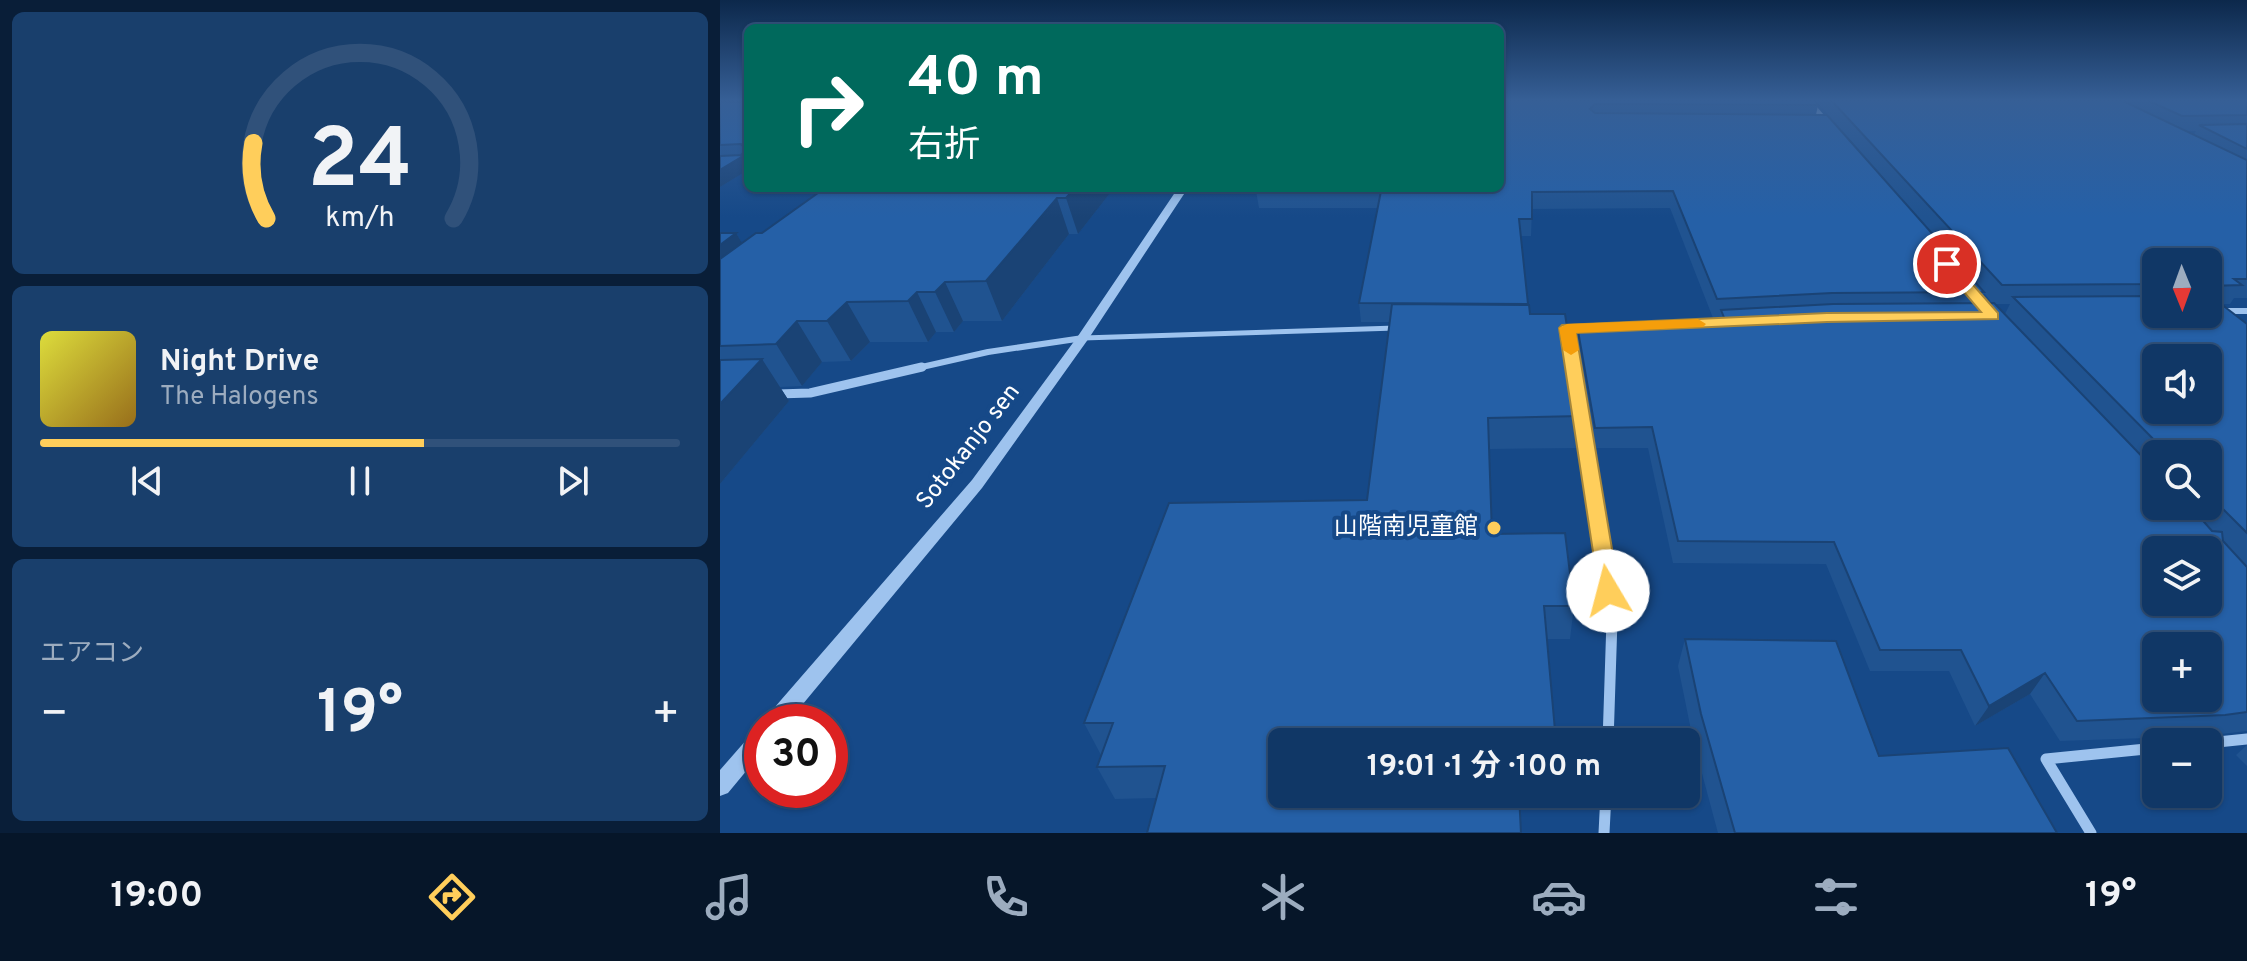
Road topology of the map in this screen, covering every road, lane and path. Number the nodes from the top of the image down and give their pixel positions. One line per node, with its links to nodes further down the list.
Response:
1 (1840, 139): 2 (main road)
2 (1848, 148)
3 (1180, 192): 10 (street, Sotokanjo sen)
4 (2222, 311): 5 (street)
5 (2247, 311)
6 (1733, 322): 7 (lane)
7 (1670, 325)
8 (1410, 328): 10 (lane)
9 (1567, 328): 13 (street)
10 (1083, 338): 11 (street); 12 (street, Sotokanjo sen)
11 (765, 394)
12 (790, 704)
13 (1608, 728)
14 (2247, 739): 15 (street)
15 (2222, 742)
16 (2142, 749): 21 (street)
17 (744, 758): 18 (street)
18 (720, 786)
19 (1605, 808): 20 (street)
20 (1604, 833)
21 (2091, 833)

